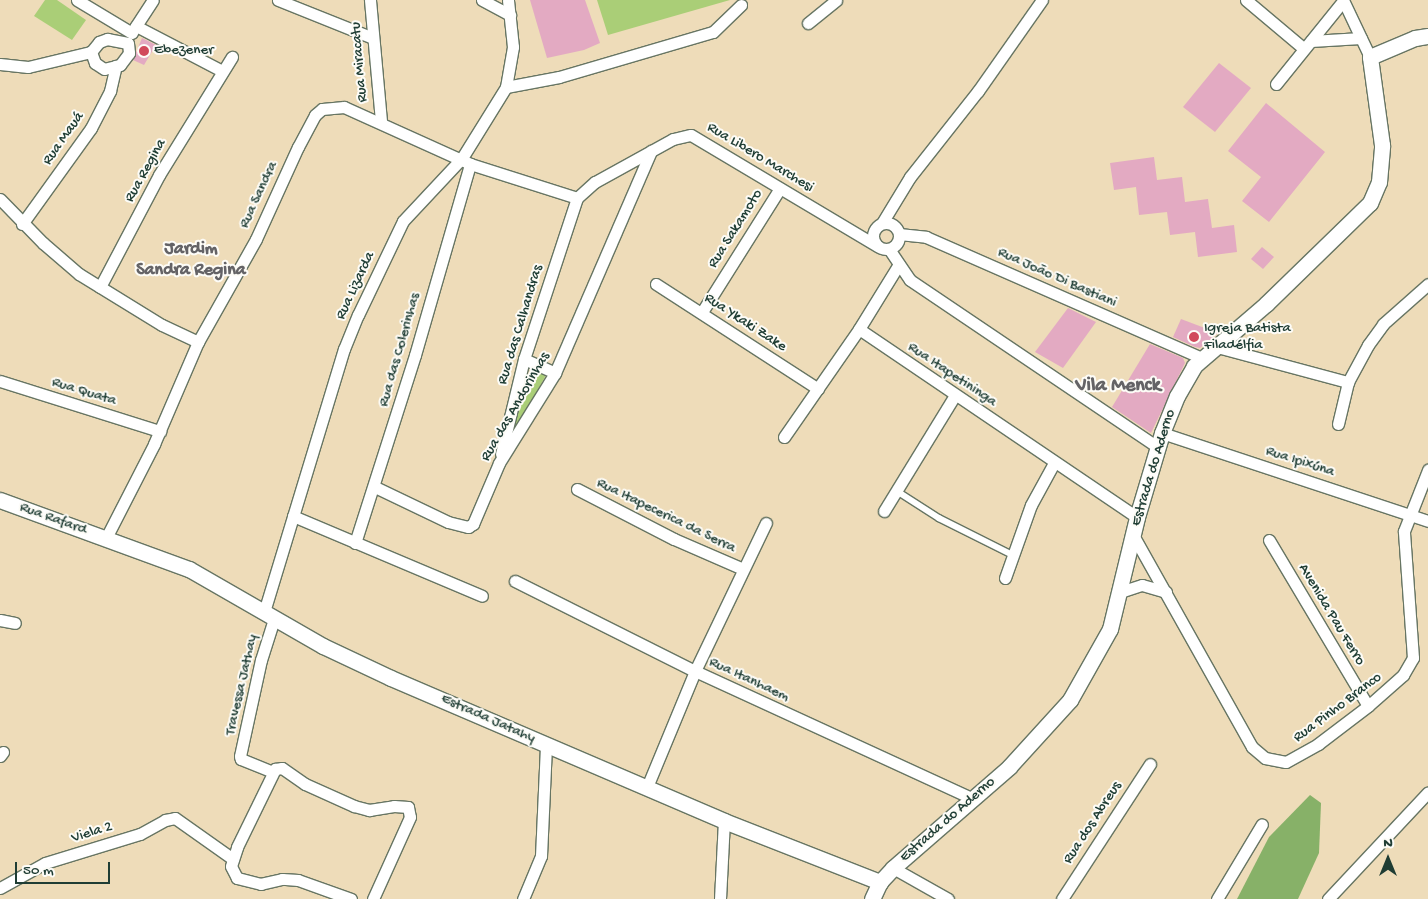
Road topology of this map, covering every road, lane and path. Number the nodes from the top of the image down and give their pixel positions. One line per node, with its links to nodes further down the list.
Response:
1 (77, 0): 16 (street)
2 (153, 0): 16 (street)
3 (278, 0): 18 (street)
4 (370, 0): 18 (street, Rua Miracatu)
5 (482, 0): 14 (street)
6 (508, 0): 14 (street, Rua Lizarda)
7 (836, 0): 15 (street)
8 (1042, 0): 13 (street)
9 (1050, 0): 13 (street)
10 (1246, 0): 20 (street)
11 (1343, 1): 19 (street); 20 (street)
12 (741, 5): 28 (street)
13 (1036, 12): 35 (street)
14 (510, 15): 28 (street, Rua Lizarda)
15 (808, 23)
16 (131, 34): 21 (street); 25 (street, Rua Mauá); 26 (street)
17 (1428, 36): 23 (main road)
18 (373, 38): 29 (street, Rua Miracatu)
19 (1361, 38): 20 (street); 23 (street)
20 (1307, 45): 27 (street)
21 (91, 52): 24 (street); 25 (street)
22 (232, 57): 26 (street, Rua Regina)
23 (1370, 57): 47 (main road, Estrada do Aderno)
24 (0, 64)
25 (116, 66): 36 (street, Rua Mauá)
26 (222, 71): 43 (street, Rua Regina)
27 (1276, 84)
28 (506, 87): 31 (street, Rua Lizarda)
29 (381, 121): 31 (street, Rua Sandra); 46 (street, Rua Sandra)
30 (651, 151): 32 (street, Rua Libero Marchesi); 33 (street, Rua Libero Marchesi); 50 (street, Rua das Andorinhas)
31 (466, 161): 33 (street); 62 (street, Rua das Colerinhas); 68 (street, Rua Lizarda)
32 (780, 188): 38 (street, Rua Libero Marchesi); 44 (street, Rua Sakamoto)
33 (577, 198): 49 (street, Rua das Calhandras)
34 (0, 199): 36 (street)
35 (882, 223): 37 (street); 38 (street)
36 (22, 224): 43 (street)
37 (899, 234): 39 (street); 48 (street, Rua João Di Bastiani)
38 (877, 246): 39 (street)
39 (889, 249): 40 (street)
40 (899, 264): 45 (street); 58 (street)
41 (656, 284): 44 (street, Rua Ykaki Zake)
42 (1428, 284): 52 (street)
43 (100, 287): 46 (street)
44 (702, 312): 53 (street, Rua Ykaki Zake)
45 (860, 330): 53 (street); 54 (street, Rua Itapetininga)
46 (198, 342): 56 (street, Rua Sandra)
47 (1217, 347): 48 (main road, Estrada do Aderno); 52 (street)
48 (1202, 358): 58 (main road, Estrada do Aderno)
49 (524, 359): 50 (street); 59 (street, Rua das Calhandras)
50 (555, 373): 59 (street, Rua das Andorinhas)
51 (0, 381): 56 (street, Rua Quata)
52 (1348, 382): 55 (street)
53 (818, 388): 57 (street)
54 (955, 395): 60 (street, Rua Itapetininga); 64 (street)
55 (1338, 424)
56 (160, 431): 73 (street, Rua Sandra)
57 (784, 436)
58 (1160, 440): 67 (street, Rua Ipixúna); 69 (main road, Estrada do Aderno)
59 (498, 463): 62 (street, Rua das Andorinhas)
60 (1054, 463): 69 (street, Rua Itapetininga); 76 (street)
61 (1428, 470): 67 (street, Rua Pinho Branco)
62 (375, 487): 75 (street, Rua das Colerinhas)
63 (577, 489): 77 (street, Rua Itapecerica da Serra)
64 (897, 491): 66 (street); 76 (lane)
65 (0, 500): 73 (main road, Rua Rafard)
66 (884, 511)
67 (1410, 514): 70 (street, Rua Ipixúna); 87 (street, Rua Pinho Branco)
68 (293, 516): 75 (street); 83 (street, Rua Lizarda)
69 (1137, 517): 72 (main road, Estrada do Aderno)
70 (1428, 521)
71 (766, 523): 77 (street)
72 (1133, 535): 80 (main road, Estrada do Aderno); 81 (street, Rua Pinho Branco)
73 (106, 538): 83 (main road, Estrada Jatahy)
74 (1269, 540): 87 (street, Avenida Pau Ferro)
75 (355, 543): 82 (street)
76 (1015, 556): 78 (street)
77 (743, 569): 86 (street)
78 (1006, 578)
79 (515, 581): 86 (street, Rua Itanhaem)
80 (1120, 592): 81 (street); 93 (main road, Estrada do Aderno)
81 (1166, 592): 87 (street, Rua Pinho Branco)
82 (482, 596)
83 (269, 615): 88 (main road, Estrada Jatahy); 90 (street, Travessa Jathay)
84 (0, 620): 85 (street)
85 (15, 623)
86 (695, 671): 91 (street); 93 (street, Rua Itanhaem)
87 (1368, 706)
88 (546, 745): 91 (main road, Estrada Jatahy); 102 (street)
89 (1150, 764): 106 (street, Rua dos Abreus)
90 (273, 772): 96 (street); 101 (street)
91 (647, 787): 94 (main road, Estrada Jatahy)
92 (1428, 792): 108 (street)
93 (973, 799): 97 (main road, Estrada do Aderno)
94 (724, 821): 98 (main road, Estrada Jatahy); 103 (street)
95 (1262, 824): 107 (street)
96 (233, 859): 99 (street, Viela 2); 100 (street)
97 (893, 868): 98 (main road, Estrada do Aderno); 105 (street)
98 (880, 882): 104 (main road, Estrada do Aderno)
99 (0, 888)
100 (351, 899)
101 (373, 899)
102 (523, 899)
103 (720, 899)
104 (872, 899)
105 (948, 899)
106 (1062, 899)
107 (1217, 899)
108 (1328, 899)

